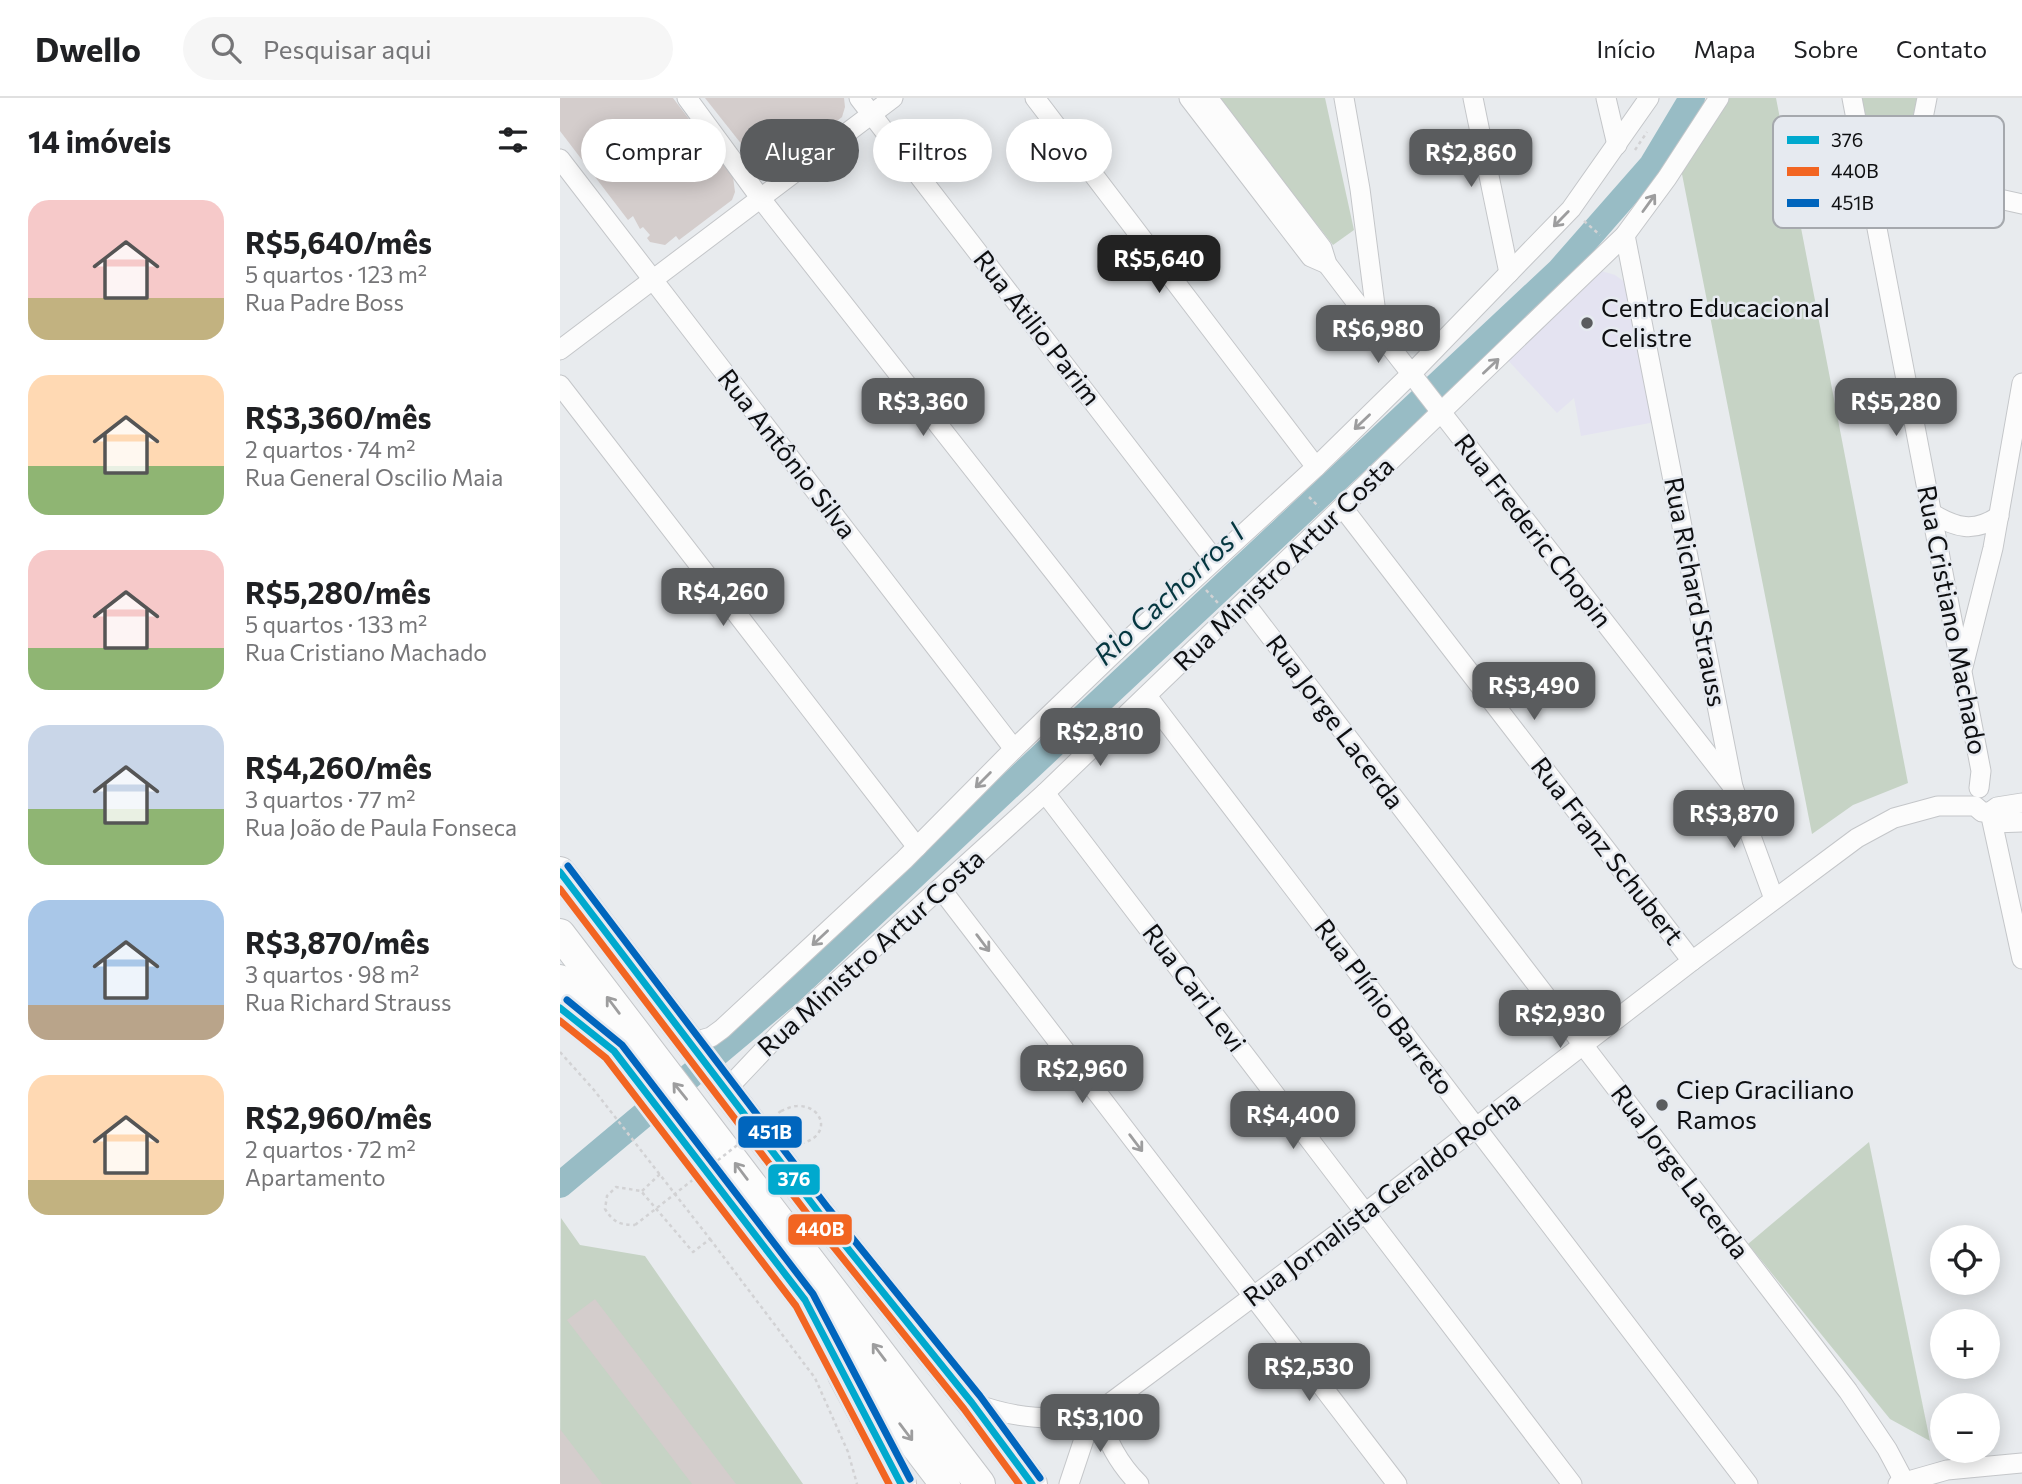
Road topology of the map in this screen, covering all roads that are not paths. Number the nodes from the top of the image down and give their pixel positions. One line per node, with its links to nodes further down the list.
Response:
1 (687, 98): 19 (street)
2 (859, 98): 14 (street, Rua Atilio Parim)
3 (892, 98): 14 (street)
4 (1035, 98): 35 (street)
5 (1189, 98): 24 (street)
6 (1208, 98): 24 (street)
7 (1343, 98): 29 (street)
8 (1473, 98): 26 (street)
9 (1606, 98): 17 (street)
10 (1648, 98): 17 (street, Rua Ministro Artur Costa)
11 (1719, 98): 23 (street, Rua Ministro Artur Costa, one-way to 11)
12 (1852, 98): 15 (street, Rua Cristiano Machado)
13 (1927, 98): 16 (street)
14 (872, 114): 19 (street); 39 (street, Rua Atilio Parim)
15 (1855, 116)
16 (1923, 116)
17 (1617, 145): 26 (street, Rua Ministro Artur Costa, one-way to 26)
18 (560, 159): 28 (street, Rua Antônio Silva)
19 (761, 199): 28 (street); 41 (street)
20 (2004, 200): 21 (street)
21 (2022, 204)
22 (1875, 228): 37 (street, Rua Cristiano Machado)
23 (1625, 235): 25 (street, Rua Ministro Artur Costa); 27 (street, Rua Richard Strauss)
24 (1327, 264): 29 (street, Rua Frederic Chopin)
25 (1594, 266): 27 (street); 34 (street, Rua Ministro Artur Costa, one-way to 25)
26 (1509, 273): 31 (street, Rua Ministro Artur Costa)
27 (1634, 280): 45 (street, Rua Richard Strauss)
28 (654, 281): 30 (street); 44 (street, Rua Antônio Silva)
29 (1378, 331): 31 (street, Rua Frederic Chopin)
30 (560, 350)
31 (1415, 379): 34 (street, Rua Frederic Chopin); 35 (street, Rua Ministro Artur Costa, one-way to 35)
32 (2022, 383): 38 (street)
33 (560, 385): 50 (street)
34 (1438, 408): 36 (street, Rua Ministro Artur Costa); 45 (street, Rua Frederic Chopin)
35 (1316, 467): 39 (street, Rua Ministro Artur Costa)
36 (1334, 511): 40 (street, Rua Ministro Artur Costa); 56 (street, Rua Franz Schubert)
37 (1931, 513): 38 (street); 42 (street, Rua Cristiano Machado)
38 (1999, 516): 42 (street)
39 (1214, 559): 41 (street, Rua Ministro Artur Costa)
40 (1244, 601): 43 (street, Rua Ministro Artur Costa); 59 (street, Rua Jorge Lacerda)
41 (1116, 651): 44 (street, Rua Ministro Artur Costa)
42 (1962, 672): 47 (street, Rua Cristiano Machado)
43 (1147, 696): 46 (street, Rua Ministro Artur Costa); 64 (street, Rua Plínio Barreto)
44 (1014, 749): 50 (street, Rua Ministro Artur Costa, one-way to 50)
45 (1732, 787): 53 (street, Rua Richard Strauss)
46 (1045, 793): 52 (street, Rua Ministro Artur Costa); 66 (street, Rua Cari Levi)
47 (1987, 798): 48 (street, Rua Jornalista Geraldo Rocha); 49 (street, Rua Jornalista Geraldo Rocha); 53 (street, Rua Jornalista Geraldo Rocha); 55 (street, Rua Cristiano Machado)
48 (2022, 802)
49 (2022, 822)
50 (918, 846): 60 (street, Rua Ministro Artur Costa, one-way to 60)
51 (560, 872): 60 (highway)
52 (941, 889): 63 (street, Rua Ministro Artur Costa); 68 (street, one-way to 68)
53 (1774, 900): 56 (street, Rua Jornalista Geraldo Rocha)
54 (560, 934): 62 (highway, one-way to 54)
55 (2022, 959)
56 (1692, 961): 59 (street, Rua Jornalista Geraldo Rocha)
57 (560, 980): 61 (highway)
58 (560, 1008): 61 (highway)
59 (1582, 1046): 64 (street, Rua Jornalista Geraldo Rocha); 74 (street, Rua Jorge Lacerda)
60 (693, 1047): 63 (highway)
61 (614, 1051): 62 (highway)
62 (644, 1069): 65 (highway)
63 (722, 1086): 67 (highway)
64 (1476, 1128): 66 (street, Rua Jornalista Geraldo Rocha); 82 (street, Rua Plínio Barreto)
65 (693, 1131): 69 (highway); 76 (highway, one-way to 65)
66 (1366, 1213): 68 (street, Rua Jornalista Geraldo Rocha); 81 (street, Rua Cari Levi)
67 (820, 1214): 70 (highway); 76 (highway)
68 (1254, 1297): 71 (street, Rua Jornalista Geraldo Rocha); 80 (street)
69 (805, 1300): 73 (highway); 75 (highway, one-way to 75)
70 (972, 1403): 71 (street, Rua Jornalista Geraldo Rocha); 77 (highway)
71 (1098, 1412): 78 (street, Rua Jornalista Geraldo Rocha); 79 (street)
72 (2022, 1463): 74 (street)
73 (894, 1479)
74 (1901, 1483)
75 (945, 1484)
76 (980, 1484)
77 (1032, 1484)
78 (1069, 1484)
79 (1139, 1484)
80 (1397, 1484)
81 (1572, 1484)
82 (1748, 1484)

